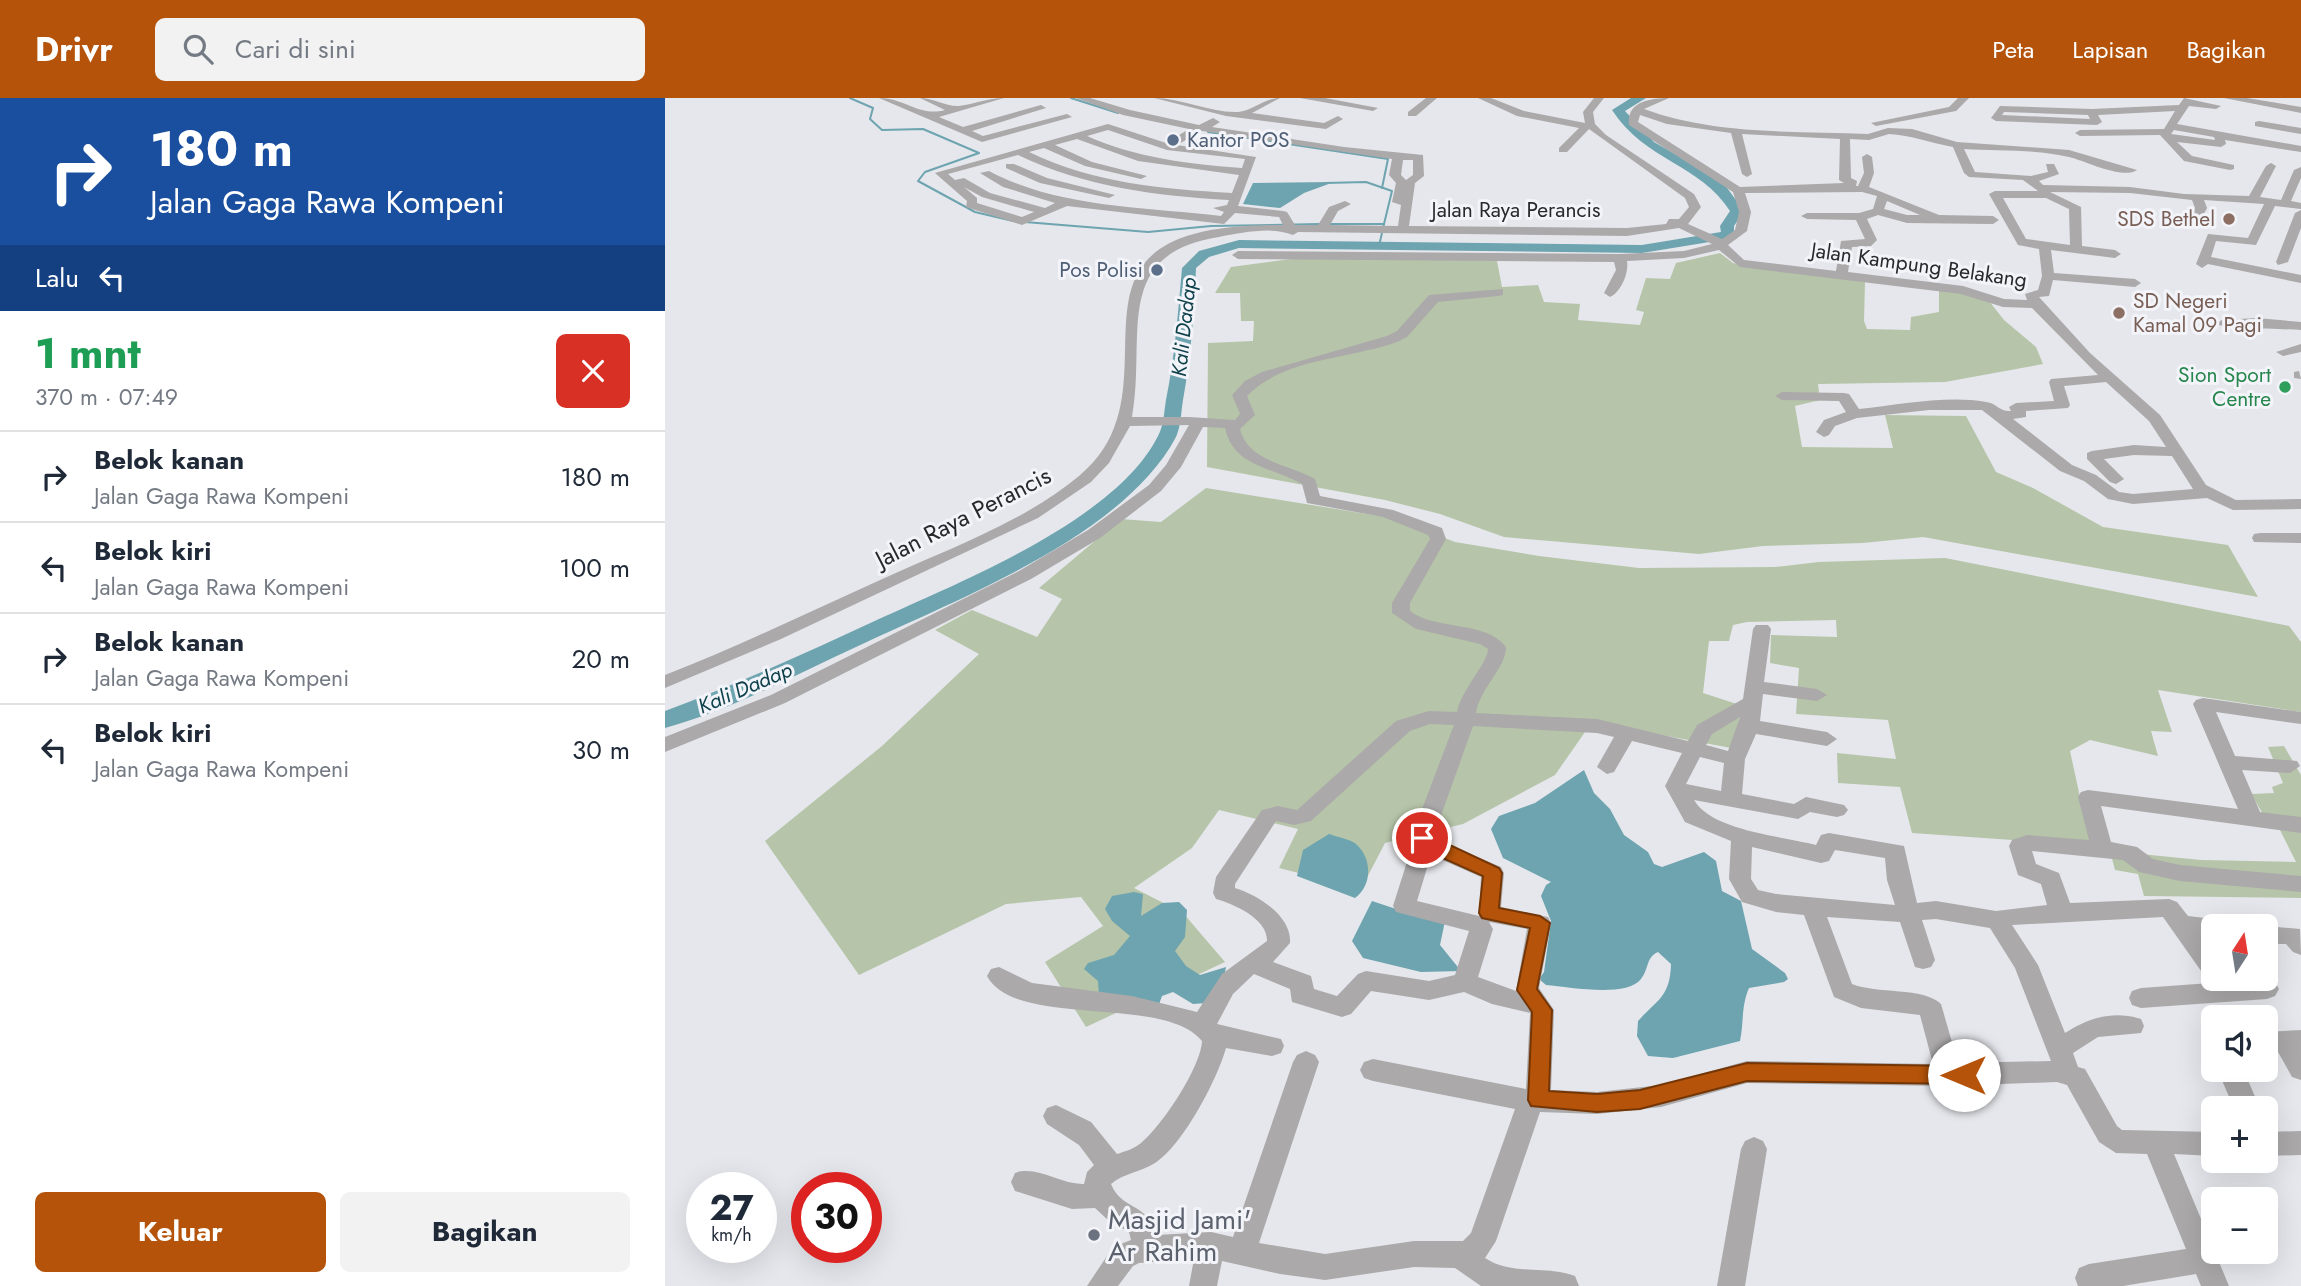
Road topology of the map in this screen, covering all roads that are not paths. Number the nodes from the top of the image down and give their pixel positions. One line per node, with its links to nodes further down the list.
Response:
1 (884, 98): 34 (street)
2 (925, 98): 26 (street)
3 (966, 98): 21 (street)
4 (999, 98): 21 (street)
5 (1081, 98): 42 (street)
6 (1160, 98): 17 (street)
7 (1275, 98): 33 (street)
8 (1305, 98): 23 (street)
9 (1432, 98): 31 (street)
10 (1483, 98): 43 (street)
11 (1592, 98): 43 (street)
12 (1599, 98): 43 (street)
13 (1664, 98): 27 (street)
14 (1964, 98): 24 (street)
15 (2229, 98): 20 (street)
16 (2292, 98): 25 (street)
17 (1197, 100): 42 (street)
18 (2072, 100): 29 (street)
19 (1237, 102): 42 (street)
20 (2248, 102): 25 (street); 30 (street)
21 (979, 103): 26 (street)
22 (1041, 108): 35 (street); 41 (street); 45 (street)
23 (1373, 108)
24 (1952, 109): 48 (street); 50 (street)
25 (2299, 109)
26 (955, 110): 34 (street)
27 (1637, 110): 46 (street); 67 (street)
28 (2213, 110): 36 (street)
29 (2079, 111): 39 (street); 39 (street)
30 (2239, 112)
31 (1412, 114)
32 (2252, 114): 40 (street)
33 (1241, 115): 37 (street); 42 (street)
34 (929, 117): 41 (street)
35 (1067, 117): 38 (street); 45 (street)
36 (2177, 117): 39 (street); 39 (street); 56 (street); 63 (street)
37 (1277, 119): 37 (street)
38 (1080, 121)
39 (2092, 122): 44 (street)
40 (2301, 122)
41 (944, 124): 45 (street)
42 (1206, 124): 55 (street); 59 (street)
43 (1588, 127): 57 (street); 106 (street)
44 (2024, 130)
45 (962, 131)
46 (1736, 131): 51 (street); 67 (street)
47 (2301, 131): 52 (street)
48 (1912, 132): 50 (street); 54 (street)
49 (1077, 135): 53 (street); 55 (street); 62 (street)
50 (1860, 135): 51 (street)
51 (1845, 136): 78 (street)
52 (2301, 140)
53 (1044, 144): 58 (street); 70 (street)
54 (1957, 145): 68 (street); 73 (street)
55 (1167, 147): 62 (street); 71 (street)
56 (2301, 149)
57 (1563, 150)
58 (1019, 151): 61 (street); 75 (street)
59 (1391, 156): 110 (street); 110 (street)
60 (1867, 157): 77 (street)
61 (1034, 159): 64 (street); 76 (street)
62 (1145, 160): 70 (street); 71 (street)
63 (2230, 161)
64 (1010, 166): 72 (street); 79 (street)
65 (2050, 166): 74 (street)
66 (2271, 166): 87 (street)
67 (1703, 168): 78 (street)
68 (2132, 170)
69 (2299, 170): 92 (street)
70 (1123, 172): 76 (street); 85 (street)
71 (1245, 172): 85 (street)
72 (985, 173): 75 (street); 89 (street)
73 (1986, 176): 74 (street); 83 (street)
74 (2031, 179): 81 (street)
75 (955, 181): 84 (street); 88 (street)
76 (1104, 183): 80 (street)
77 (1862, 189): 78 (street); 82 (street)
78 (1737, 190): 112 (street)
79 (1086, 192): 89 (street); 90 (street)
80 (1166, 192): 85 (street); 90 (street)
81 (2041, 192): 83 (street); 86 (street); 98 (street); 98 (street)
82 (1882, 194): 94 (street); 103 (street)
83 (1995, 194): 113 (street)
84 (986, 195): 88 (street); 95 (street)
85 (1236, 197): 90 (street); 97 (street); 109 (street)
86 (2197, 197): 87 (street); 102 (street)
87 (2253, 199): 91 (street)
88 (973, 200): 95 (street)
89 (1065, 202): 95 (street); 96 (street)
90 (1153, 202): 96 (street)
91 (2271, 202): 92 (street); 115 (street)
92 (2284, 203): 105 (street)
93 (1345, 204): 108 (street)
94 (1878, 211): 101 (street); 103 (street)
95 (1046, 212): 100 (street)
96 (1140, 213): 97 (street)
97 (1157, 215): 107 (street)
98 (2075, 215): 114 (street)
99 (1807, 216): 101 (street)
100 (1080, 217)
101 (1860, 217): 123 (street)
102 (2197, 217)
103 (1937, 218): 104 (street)
104 (1993, 220)
105 (2299, 220): 120 (street)
106 (1675, 222): 111 (street, Jalan Raya Perancis); 112 (street, Jalan Kampung Belakang)
107 (1145, 226)
108 (1323, 226): 109 (street, Jalan Raya Perancis); 110 (street, Jalan Raya Perancis)
109 (1293, 227): 110 (street, Jalan Raya Perancis); 137 (street, Jalan Raya Perancis)
110 (1389, 230): 111 (street, Jalan Raya Perancis)
111 (1432, 232): 116 (street)
112 (1719, 244): 119 (street); 123 (street, Jalan Kampung Belakang)
113 (2042, 244): 114 (street); 122 (street)
114 (2076, 247): 117 (street)
115 (2250, 249): 120 (street); 124 (street)
116 (1428, 254): 118 (street); 119 (street)
117 (2115, 254)
118 (1238, 255)
119 (1620, 258): 127 (street)
120 (2282, 262): 121 (street)
121 (2301, 266)
122 (2048, 276): 125 (street); 128 (street)
123 (1842, 277): 128 (street, Jalan Kampung Belakang)
124 (2301, 279)
125 (2135, 283)
126 (1497, 292): 139 (street)
127 (1610, 293)
128 (2036, 304): 133 (street, Jalan Kampung Belakang)
129 (2223, 324): 130 (street)
130 (2301, 326)
131 (2301, 348): 132 (street)
132 (2283, 352)
133 (2109, 378): 136 (street); 141 (street, Jalan Kampung Belakang)
134 (1782, 396): 135 (street)
135 (1855, 414): 136 (street); 140 (street)
136 (2003, 416): 143 (street)
137 (1123, 422): 138 (street); 148 (street, Jalan Raya Perancis)
138 (1194, 422): 139 (street); 156 (street)
139 (1232, 427): 151 (street)
140 (1824, 432)
141 (2179, 452): 142 (street); 143 (street, Jalan Kampung Belakang)
142 (2116, 479)
143 (2206, 493): 144 (street)
144 (2297, 509)
145 (2260, 538): 146 (street)
146 (2301, 538)
147 (1762, 629): 149 (street)
148 (665, 682)
149 (1753, 695): 150 (street); 153 (street); 157 (street)
150 (1817, 695)
151 (1466, 718): 154 (street); 169 (street); 182 (street)
152 (2301, 718): 159 (street)
153 (1749, 726): 155 (street); 158 (street)
154 (1627, 732): 157 (street); 161 (street)
155 (1827, 738)
156 (665, 744)
157 (1692, 749): 158 (street); 162 (street)
158 (1735, 759): 163 (street)
159 (2227, 762): 160 (street); 165 (street)
160 (2290, 766)
161 (1607, 767)
162 (1678, 790): 163 (street); 166 (street)
163 (1722, 797): 164 (street); 166 (street)
164 (1837, 810)
165 (2253, 820): 167 (street); 170 (street)
166 (1708, 824): 168 (street)
167 (2299, 829)
168 (1742, 838): 172 (street); 173 (street)
169 (1424, 842): 184 (street); 187 (street)
170 (2103, 848): 171 (street); 174 (street)
171 (2301, 884)
172 (1812, 906): 173 (street); 196 (street)
173 (1908, 912): 175 (street); 181 (street)
174 (2061, 912): 175 (street); 176 (street)
175 (2000, 921): 192 (street)
176 (2182, 925): 177 (street); 180 (street)
177 (2201, 926)
178 (2279, 935): 179 (street)
179 (2301, 946)
180 (2201, 952)
181 (1923, 960)
182 (1253, 963): 184 (street); 189 (street)
183 (999, 976): 189 (street)
184 (1465, 981): 187 (street)
185 (2201, 984): 186 (street)
186 (2141, 998)
187 (1539, 1005): 197 (street)
188 (2132, 1026): 192 (street)
189 (1210, 1030): 191 (street); 204 (street)
190 (2284, 1041): 194 (street)
191 (1272, 1046)
192 (2063, 1061): 196 (street); 202 (street)
193 (1306, 1062): 209 (street)
194 (2301, 1069)
195 (1373, 1070): 197 (street)
196 (1948, 1075): 197 (street)
197 (1536, 1100): 211 (street)
198 (1056, 1116): 204 (street)
199 (2301, 1143): 201 (street)
200 (2201, 1144): 202 (street)
201 (2278, 1144)
202 (2157, 1145): 210 (street)
203 (1755, 1149): 218 (street)
204 (1111, 1169): 206 (street)
205 (1025, 1182): 206 (street)
206 (1099, 1195): 208 (street)
207 (1211, 1245): 208 (street); 209 (street); 216 (street)
208 (1148, 1249): 215 (street)
209 (1243, 1250): 211 (street)
210 (2201, 1252)
211 (1462, 1255): 217 (street)
212 (2201, 1259): 214 (street)
213 (2206, 1264): 219 (street)
214 (2089, 1278)
215 (1101, 1286)
216 (1203, 1286)
217 (1565, 1286)
218 (1731, 1286)
219 (2215, 1286)

